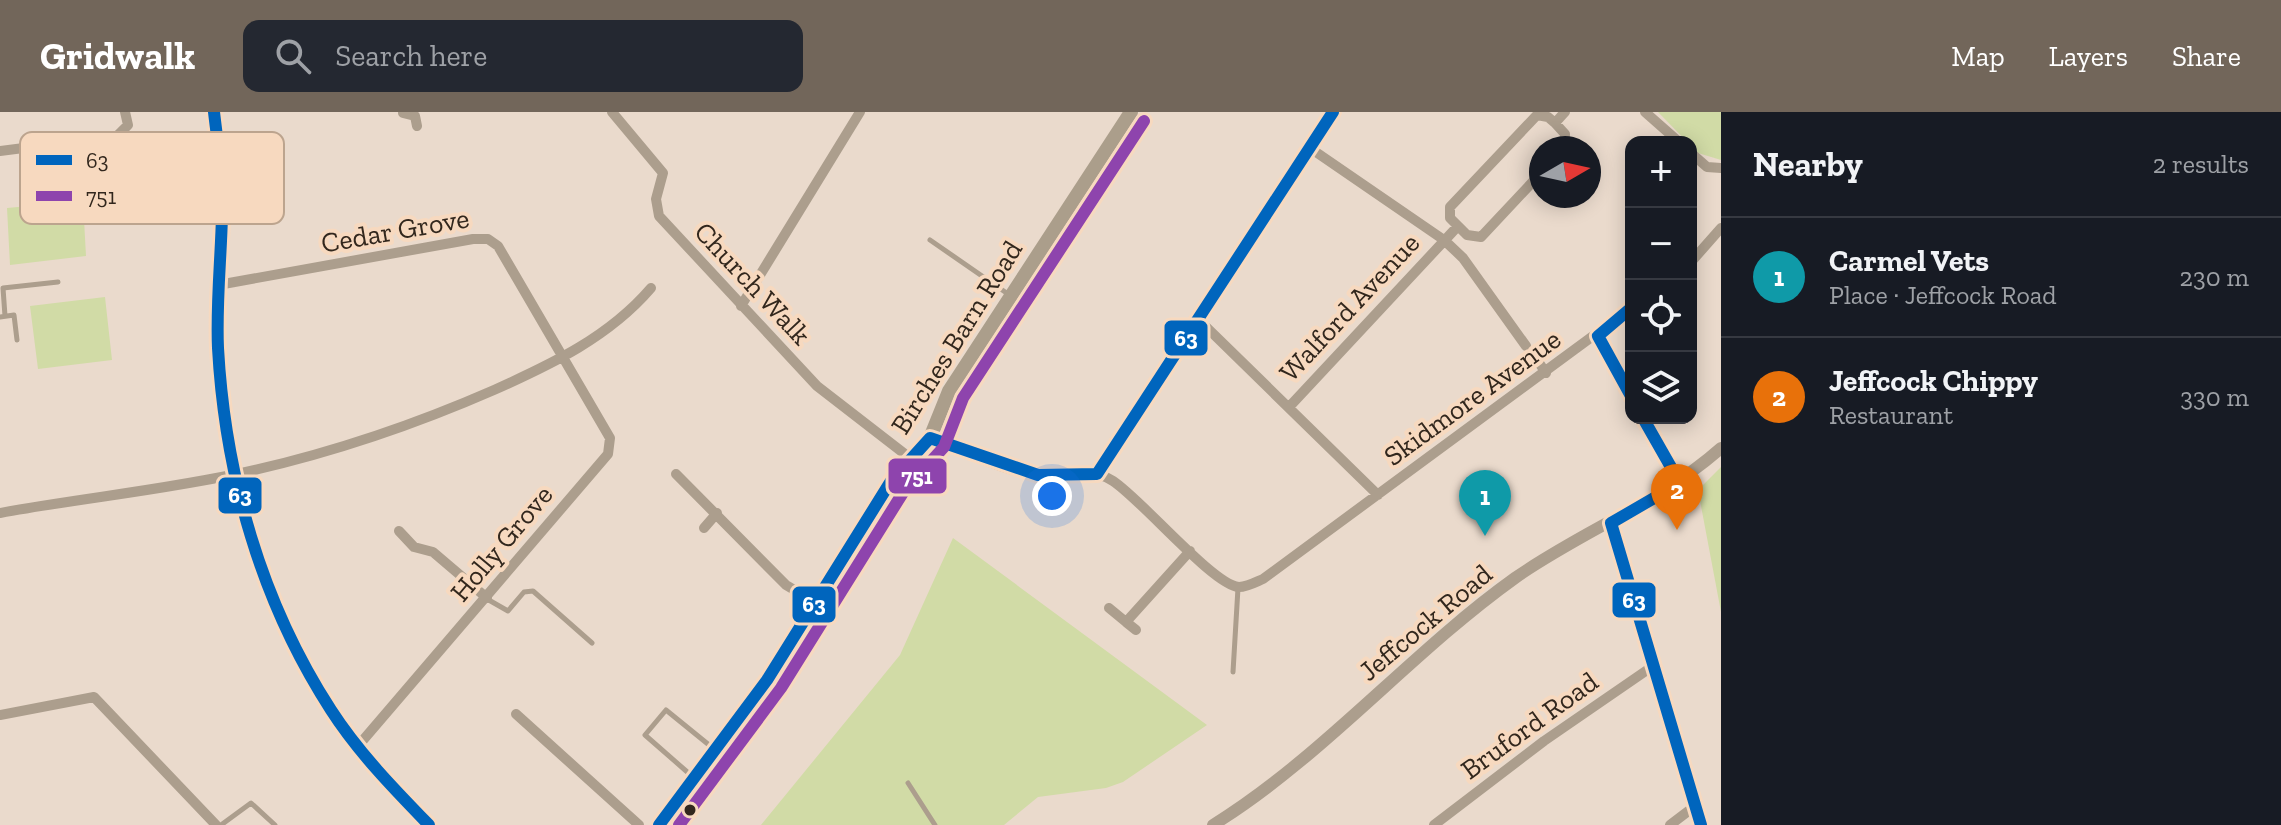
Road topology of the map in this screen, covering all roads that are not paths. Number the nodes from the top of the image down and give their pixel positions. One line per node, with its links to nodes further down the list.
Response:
1 (125, 112): 12 (street)
2 (214, 112): 13 (street)
3 (612, 112): 33 (street, Church Walk)
4 (860, 112): 33 (street)
5 (1131, 112): 32 (main road, Birches Barn Road)
6 (1333, 112): 17 (street)
7 (1565, 112): 11 (street)
8 (1645, 112): 15 (street)
9 (403, 113): 10 (street)
10 (418, 118)
11 (1555, 123): 14 (street); 23 (street, Walford Avenue)
12 (121, 132)
13 (216, 132)
14 (1565, 136)
15 (1672, 136)
16 (20, 148): 18 (street)
17 (1310, 148): 26 (street, Walford Avenue); 36 (street)
18 (0, 151)
19 (1697, 158): 20 (street)
20 (1721, 168)
21 (1529, 186): 23 (street, Walford Avenue)
22 (221, 224): 30 (street)
23 (1458, 226): 26 (street, Walford Avenue)
24 (1721, 228): 27 (street)
25 (930, 240): 32 (lane)
26 (1444, 240): 40 (street, Walford Avenue); 42 (street, Walford Avenue)
27 (1717, 240): 28 (street)
28 (1697, 257)
29 (58, 282): 35 (lane)
30 (218, 285): 39 (street, Cedar Grove); 47 (street)
31 (651, 288): 39 (street)
32 (1012, 297): 44 (main road, Birches Barn Road)
33 (741, 306): 46 (street, Church Walk)
34 (1625, 313): 37 (street, Skidmore Avenue)
35 (3, 316): 38 (lane)
36 (1198, 319): 42 (street, Walford Avenue); 49 (street)
37 (1598, 336): 40 (street, Skidmore Avenue); 41 (street)
38 (17, 340)
39 (563, 357): 47 (street); 59 (street, Holly Grove)
40 (1546, 373): 51 (street, Skidmore Avenue)
41 (1625, 385)
42 (1290, 406): 51 (street, Walford Avenue)
43 (1646, 424): 50 (street)
44 (930, 438): 46 (main road, Birches Barn Road); 49 (street)
45 (1721, 448): 50 (street, Jeffcock Road)
46 (910, 458): 60 (main road, Birches Barn Road)
47 (236, 474): 52 (street); 69 (street)
48 (676, 474): 53 (street)
49 (1097, 474): 57 (street)
50 (1680, 483): 54 (street, Jeffcock Road)
51 (1378, 495): 58 (street, Skidmore Avenue)
52 (0, 513)
53 (717, 513): 55 (street); 60 (street)
54 (1611, 523): 65 (street); 80 (street, Jeffcock Road)
55 (704, 528)
56 (399, 531): 59 (street)
57 (1190, 551): 58 (street); 62 (street)
58 (1238, 587): 66 (lane)
59 (487, 598): 64 (lane); 69 (street, Holly Grove)
60 (816, 603): 70 (main road, Birches Barn Road)
61 (1109, 608): 62 (street)
62 (1126, 622): 63 (street)
63 (1136, 630)
64 (592, 643)
65 (1653, 666): 73 (street); 81 (street, Bruford Road)
66 (1233, 672)
67 (516, 714): 77 (street)
68 (0, 715): 74 (street)
69 (358, 746): 76 (street)
70 (715, 749): 71 (main road, Birches Barn Road); 71 (lane)
71 (693, 778): 78 (main road, Birches Barn Road)
72 (908, 783): 79 (lane)
73 (1695, 806): 82 (street); 83 (street)
74 (219, 825): 75 (lane)
75 (275, 825)
76 (429, 825)
77 (639, 825)
78 (659, 825)
79 (935, 825)
80 (1213, 825)
81 (1434, 825)
82 (1670, 825)
83 (1701, 825)

